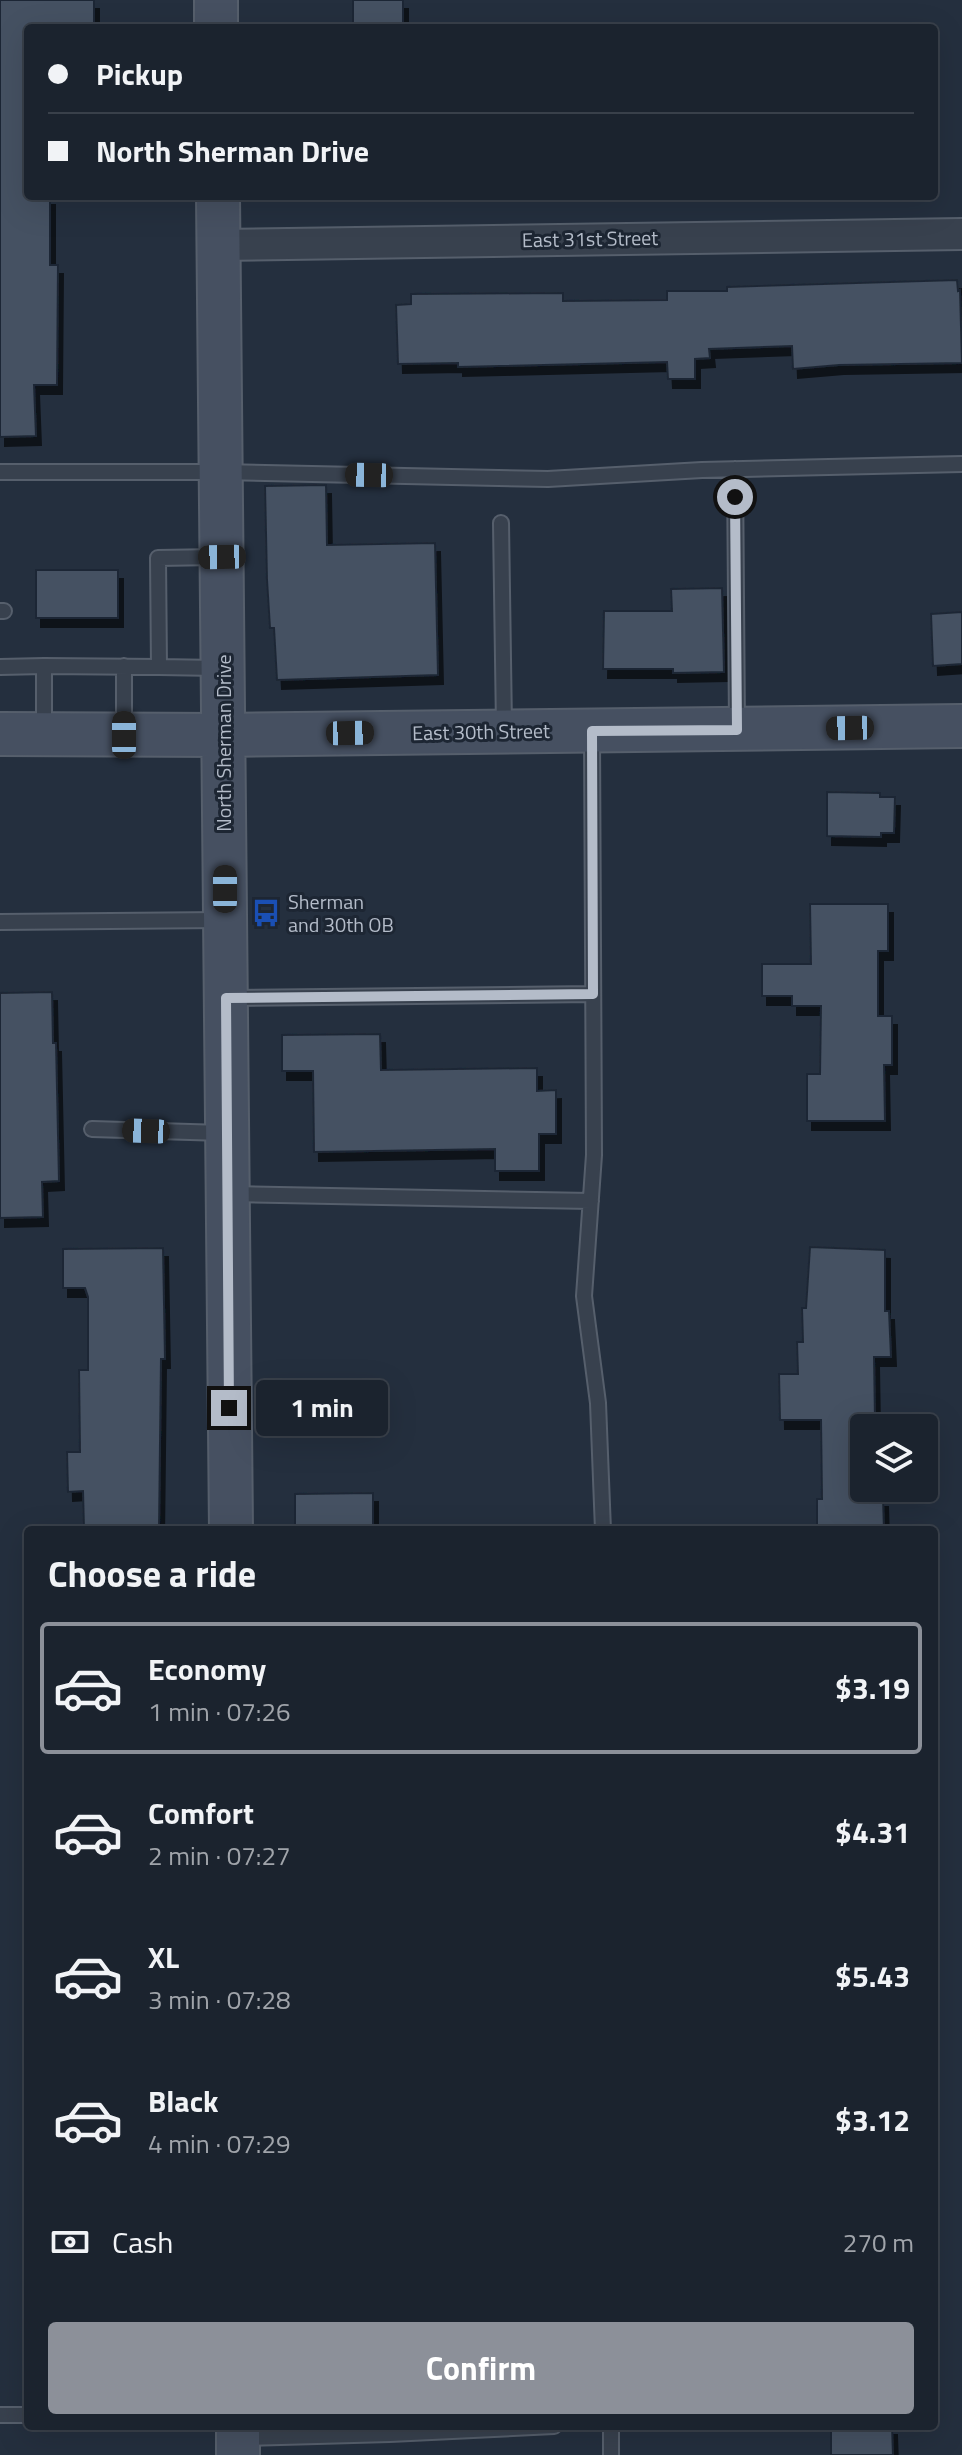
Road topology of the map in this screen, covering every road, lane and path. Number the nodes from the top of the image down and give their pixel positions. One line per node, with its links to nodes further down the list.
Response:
1 (216, 0): 2 (main road)
2 (216, 24)
3 (218, 200): 5 (main road, North Sherman Drive)
4 (962, 234): 5 (street, East 31st Street)
5 (218, 245): 9 (main road, North Sherman Drive)
6 (962, 464): 7 (lane)
7 (735, 469): 9 (lane); 18 (lane)
8 (0, 472): 9 (lane)
9 (221, 472): 11 (main road, North Sherman Drive)
10 (501, 523): 19 (lane)
11 (222, 557): 15 (lane); 16 (main road, North Sherman Drive)
12 (44, 666): 13 (lane); 14 (lane); 21 (lane)
13 (124, 666): 15 (lane); 23 (lane)
14 (0, 667)
15 (159, 667): 16 (lane)
16 (223, 668): 24 (main road, North Sherman Drive)
17 (962, 726): 18 (main road, East 30th Street)
18 (737, 730): 20 (main road, East 30th Street)
19 (504, 731): 20 (main road, East 30th Street); 24 (main road, East 30th Street)
20 (592, 731): 27 (lane)
21 (44, 733): 22 (main road, East 30th Street); 23 (main road, East 30th Street)
22 (0, 734)
23 (124, 735): 24 (main road, East 30th Street)
24 (223, 735): 25 (main road, North Sherman Drive)
25 (225, 920): 26 (lane); 28 (main road, North Sherman Drive)
26 (0, 922)
27 (593, 994): 28 (lane); 32 (lane)
28 (226, 998): 30 (main road, North Sherman Drive)
29 (92, 1129): 30 (lane)
30 (227, 1133): 31 (main road, North Sherman Drive)
31 (228, 1194): 32 (lane); 33 (main road, North Sherman Drive)
32 (591, 1201): 34 (lane)
33 (231, 1526)
34 (603, 1526)
35 (0, 2415): 36 (lane)
36 (24, 2415)
37 (472, 2430): 39 (lane)
38 (611, 2430): 40 (lane)
39 (238, 2440)
40 (611, 2455)

